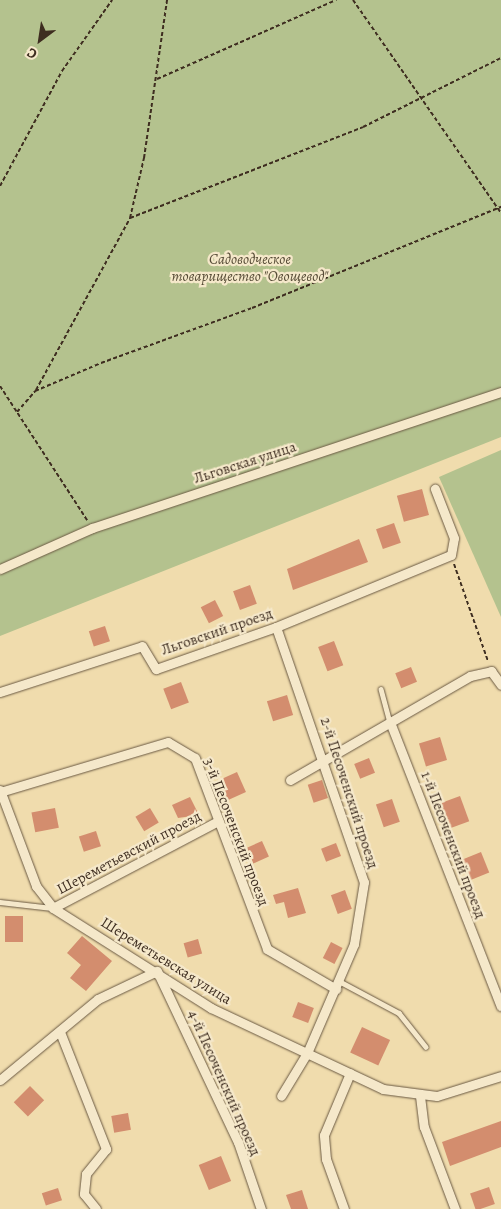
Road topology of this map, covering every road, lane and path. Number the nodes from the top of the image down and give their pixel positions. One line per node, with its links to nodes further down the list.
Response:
1 (112, 0): 8 (path)
2 (167, 0): 6 (path)
3 (336, 0): 6 (path)
4 (353, 0): 7 (path)
5 (501, 58): 7 (path)
6 (157, 79): 11 (path)
7 (422, 100): 9 (path); 11 (path)
8 (0, 186)
9 (500, 208): 10 (path); 13 (path)
10 (501, 212)
11 (130, 218): 13 (path)
12 (0, 386): 15 (path)
13 (35, 391): 15 (path)
14 (501, 392): 17 (street, Льговская улица)
15 (16, 412): 17 (path)
16 (435, 489): 18 (street)
17 (92, 528): 19 (street, Льговская улица)
18 (451, 555): 20 (street, Льговский проезд); 21 (path)
19 (0, 569)
20 (276, 627): 24 (street, Льговский проезд); 26 (street, 2-й Песоченский проезд)
21 (491, 671): 22 (street); 25 (street)
22 (501, 685)
23 (381, 689): 25 (lane)
24 (0, 692)
25 (390, 722): 26 (street); 34 (street, 1-й Песоченский проезд)
26 (325, 760): 27 (street); 33 (street, 2-й Песоченский проезд)
27 (290, 780)
28 (0, 791): 29 (street, 3-й Песоченский проезд); 31 (street, Шереметьевская улица)
29 (218, 822): 31 (street, Шереметьевский проезд); 33 (street, 3-й Песоченский проезд)
30 (0, 902): 31 (lane)
31 (53, 908): 32 (street, Шереметьевская улица)
32 (157, 971): 35 (street); 37 (street, Шереметьевская улица); 44 (street, 4-й Песоченский проезд)
33 (337, 985): 36 (lane); 37 (street, 2-й Песоченский проезд)
34 (501, 1006)
35 (60, 1032): 40 (street); 43 (street)
36 (426, 1047)
37 (307, 1053): 38 (street, Шереметьевская улица); 41 (street)
38 (350, 1073): 42 (street, Шереметьевская улица); 45 (street)
39 (501, 1076): 42 (street, Шереметьевская улица)
40 (0, 1080)
41 (282, 1096)
42 (420, 1096): 46 (street)
43 (96, 1209)
44 (261, 1209)
45 (344, 1209)
46 (455, 1209)

